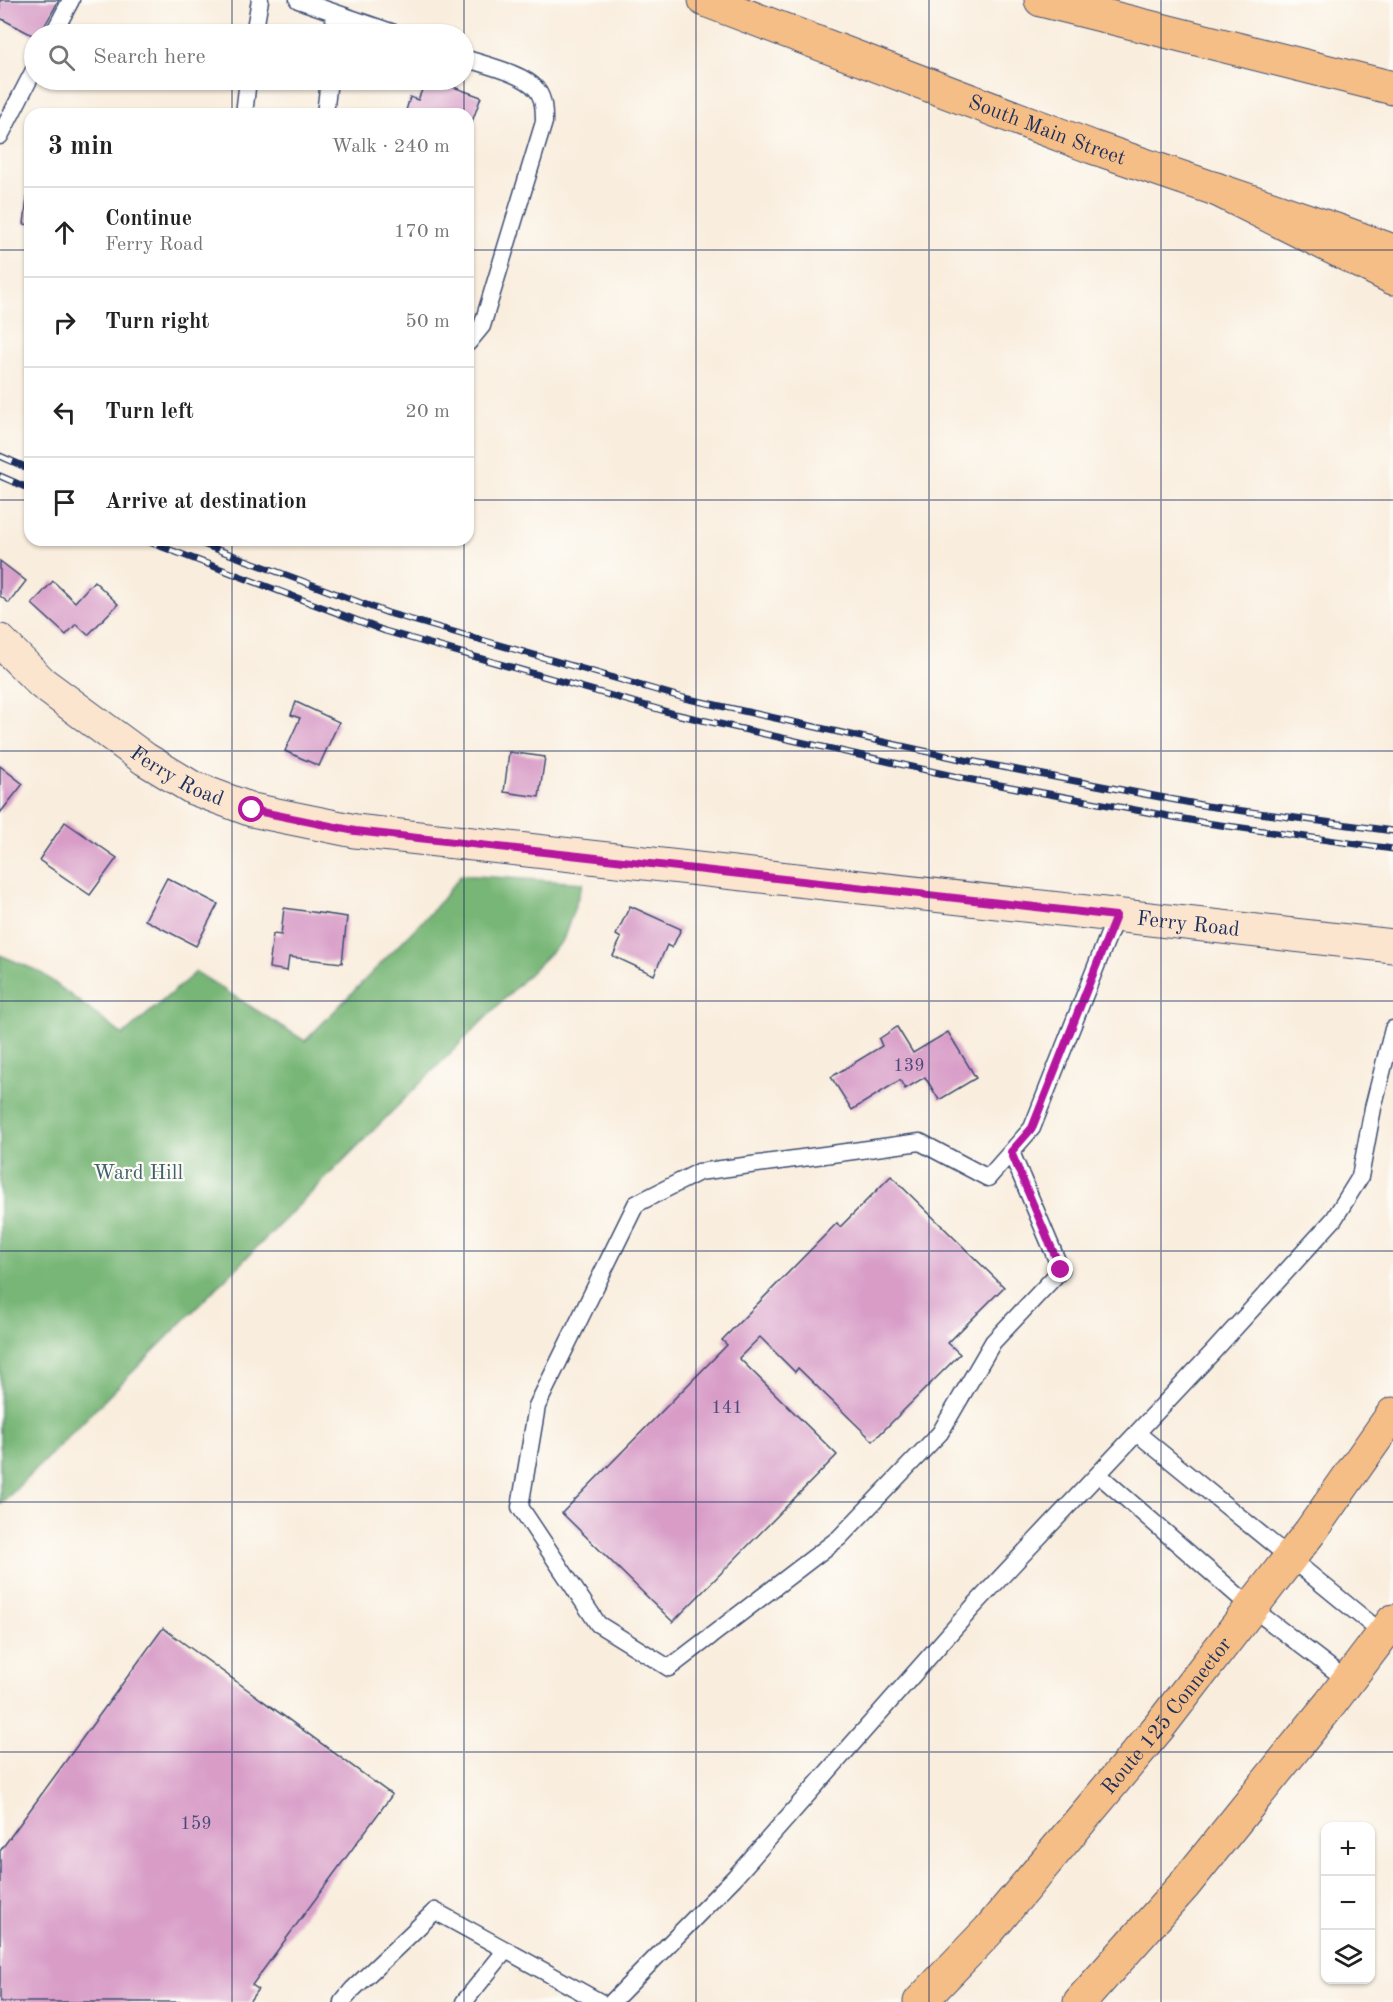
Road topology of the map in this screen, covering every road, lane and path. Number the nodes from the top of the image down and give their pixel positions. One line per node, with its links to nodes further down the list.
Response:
1 (71, 0): 7 (lane)
2 (260, 0): 8 (lane)
3 (298, 0): 6 (lane)
4 (705, 0): 19 (main road, South Main Street)
5 (1041, 0): 12 (main road)
6 (335, 13): 9 (lane); 10 (lane)
7 (58, 24)
8 (256, 24)
9 (334, 24)
10 (367, 24)
11 (474, 61): 22 (lane)
12 (1393, 88)
13 (24, 89): 18 (lane)
14 (247, 90): 16 (lane)
15 (328, 90): 17 (lane)
16 (245, 108)
17 (326, 108)
18 (0, 136)
19 (1216, 189): 20 (main road, South Main Street); 21 (main road)
20 (1393, 251)
21 (1393, 278)
22 (474, 336)
23 (0, 641): 24 (street, Ferry Road)
24 (1116, 916): 25 (street, Ferry Road); 27 (lane)
25 (1393, 946)
26 (1393, 1029): 29 (lane)
27 (1011, 1152): 27 (lane)
28 (1393, 1414): 31 (main road, Route 125 Connector)
29 (1137, 1433): 30 (lane); 31 (lane)
30 (1098, 1474): 32 (lane); 39 (lane)
31 (1290, 1559): 32 (main road, Route 125 Connector); 33 (lane)
32 (1252, 1608): 34 (lane); 40 (main road, Route 125 Connector)
33 (1388, 1627): 34 (main road)
34 (1348, 1681): 41 (main road)
35 (506, 1950): 36 (lane); 37 (lane); 38 (lane)
36 (342, 2002)
37 (464, 2002)
38 (600, 2002)
39 (612, 2002)
40 (921, 2002)
41 (1080, 2002)

